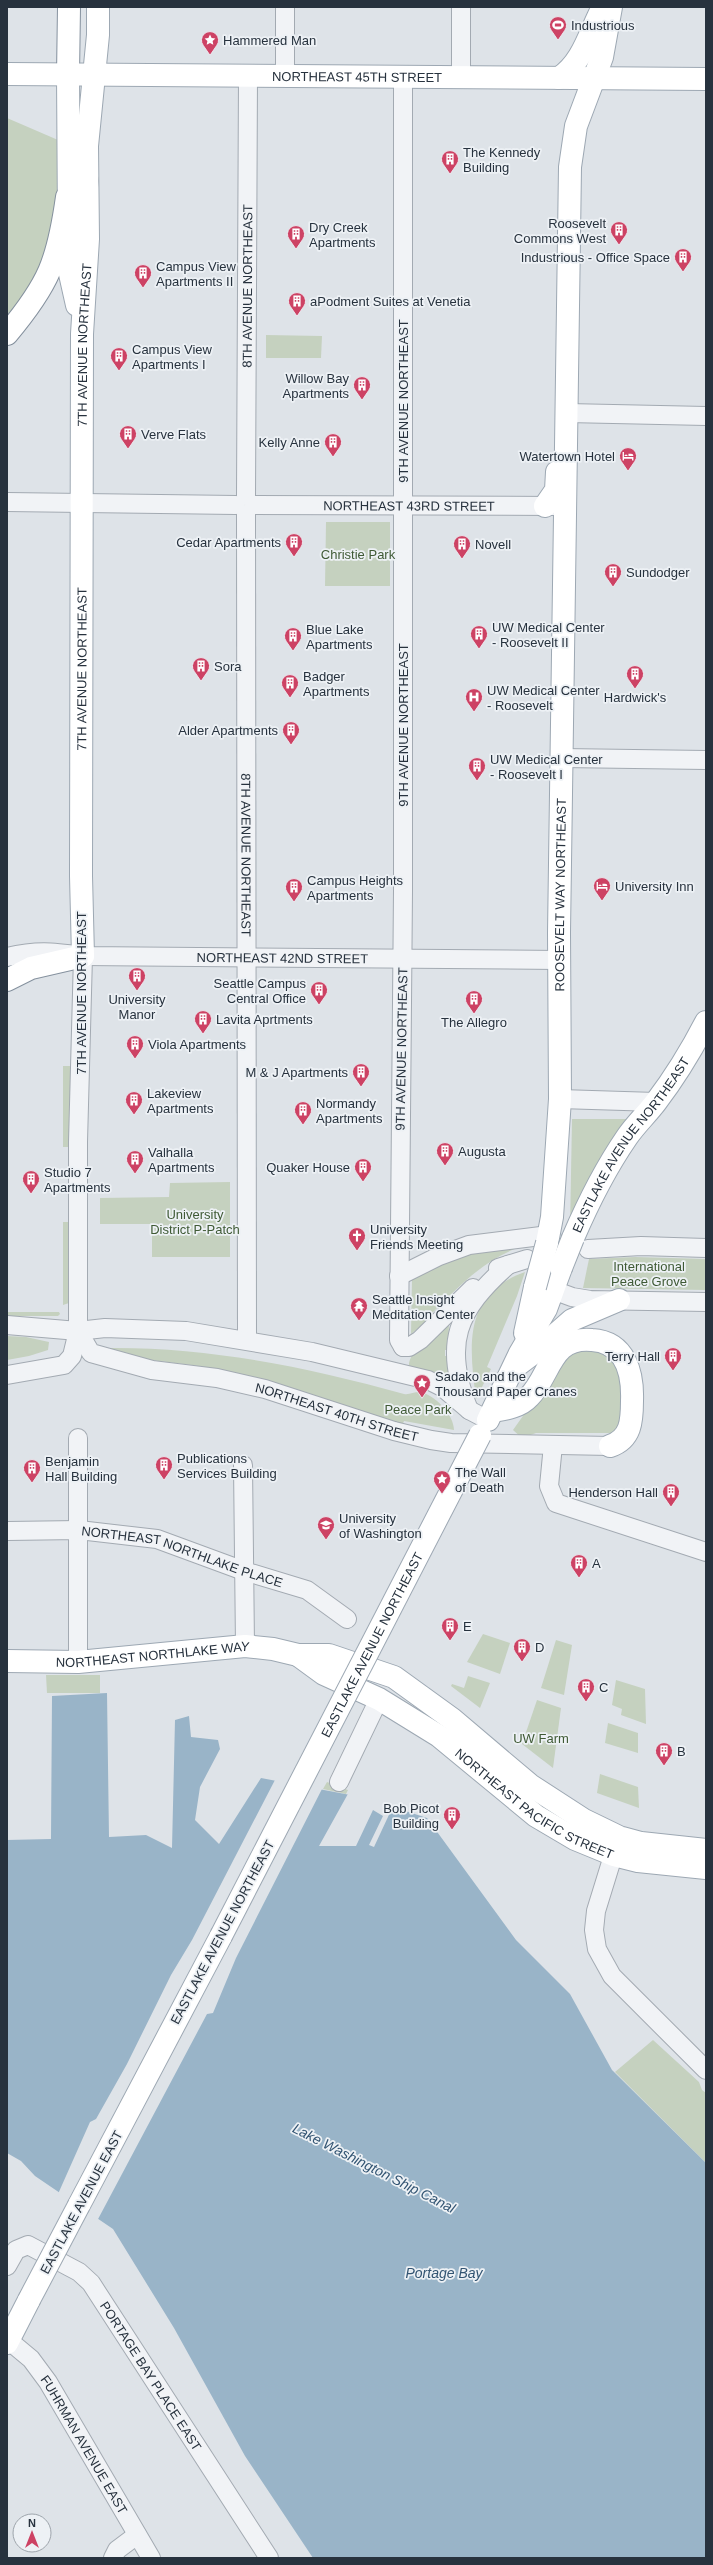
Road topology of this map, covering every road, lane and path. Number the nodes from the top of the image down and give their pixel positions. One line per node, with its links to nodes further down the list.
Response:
1 (69, 7): 8 (main road)
2 (98, 7): 9 (main road, 7TH AVENUE NORTHEAST)
3 (285, 7): 11 (street)
4 (461, 7): 13 (street)
5 (603, 7): 14 (main road)
6 (611, 7): 15 (main road)
7 (7, 74): 8 (main road, NORTHEAST 45TH STREET)
8 (68, 75): 9 (main road, NORTHEAST 45TH STREET); 18 (main road)
9 (94, 76): 10 (main road, NORTHEAST 45TH STREET); 17 (main road, 7TH AVENUE NORTHEAST)
10 (248, 76): 11 (main road, NORTHEAST 45TH STREET); 27 (street, 8TH AVENUE NORTHEAST)
11 (285, 77): 12 (main road, NORTHEAST 45TH STREET)
12 (403, 77): 13 (main road, NORTHEAST 45TH STREET); 28 (street, 9TH AVENUE NORTHEAST)
13 (461, 78): 14 (main road, NORTHEAST 45TH STREET)
14 (559, 78): 15 (main road, NORTHEAST 45TH STREET)
15 (596, 78): 16 (main road, NORTHEAST 45TH STREET); 23 (main road)
16 (706, 79)
17 (87, 181): 19 (main road); 22 (main road, 7TH AVENUE NORTHEAST)
18 (67, 197): 19 (main road); 20 (main road)
19 (67, 264): 20 (main road); 22 (main road)
20 (33, 303): 21 (main road)
21 (7, 334)
22 (82, 334): 26 (main road, 7TH AVENUE NORTHEAST)
23 (567, 414): 24 (street); 29 (main road)
24 (706, 416)
25 (7, 502): 26 (street, NORTHEAST 43RD STREET)
26 (82, 504): 27 (street, NORTHEAST 43RD STREET); 33 (main road, 7TH AVENUE NORTHEAST)
27 (245, 505): 28 (street, NORTHEAST 43RD STREET); 34 (street, 8TH AVENUE NORTHEAST)
28 (403, 506): 29 (street, NORTHEAST 43RD STREET); 35 (street, 9TH AVENUE NORTHEAST)
29 (555, 506): 30 (main road, ROOSEVELT WAY NORTHEAST)
30 (562, 758): 31 (street); 36 (main road, ROOSEVELT WAY NORTHEAST)
31 (706, 760)
32 (7, 956): 33 (street, NORTHEAST 42ND STREET)
33 (83, 956): 34 (street, NORTHEAST 42ND STREET); 37 (main road); 51 (street, 7TH AVENUE NORTHEAST)
34 (246, 957): 35 (street, NORTHEAST 42ND STREET); 52 (street, 8TH AVENUE NORTHEAST)
35 (402, 959): 36 (street, NORTHEAST 42ND STREET); 46 (street, 9TH AVENUE NORTHEAST)
36 (559, 960): 39 (main road, ROOSEVELT WAY NORTHEAST)
37 (7, 980)
38 (706, 1022): 40 (main road, EASTLAKE AVENUE NORTHEAST)
39 (560, 1099): 40 (street); 41 (main road, ROOSEVELT WAY NORTHEAST)
40 (656, 1102): 42 (main road, EASTLAKE AVENUE NORTHEAST)
41 (548, 1239): 46 (street); 47 (main road, ROOSEVELT WAY NORTHEAST)
42 (581, 1244): 43 (street); 47 (main road, EASTLAKE AVENUE NORTHEAST, bridge)
43 (706, 1248)
44 (527, 1259): 45 (street)
45 (508, 1265): 53 (street); 57 (street)
46 (399, 1276): 53 (street, 9TH AVENUE NORTHEAST)
47 (544, 1289): 48 (street); 54 (main road)
48 (619, 1300): 49 (street); 54 (main road)
49 (706, 1302)
50 (7, 1325): 51 (street)
51 (78, 1331): 52 (street); 56 (street); 59 (street, NORTHEAST 40TH STREET)
52 (247, 1340): 55 (street)
53 (403, 1347): 55 (street)
54 (517, 1360): 57 (main road, EASTLAKE AVENUE NORTHEAST)
55 (393, 1370): 57 (street)
56 (7, 1375)
57 (482, 1419): 60 (main road); 77 (main road, EASTLAKE AVENUE NORTHEAST, bridge)
58 (78, 1438): 62 (street)
59 (553, 1445): 60 (street, NORTHEAST 40TH STREET); 64 (street)
60 (610, 1446)
61 (243, 1465): 65 (street)
62 (79, 1530): 63 (street, NORTHEAST NORTHLAKE PLACE); 65 (street, NORTHEAST NORTHLAKE PLACE); 70 (street)
63 (7, 1531)
64 (706, 1552)
65 (244, 1571): 66 (street, NORTHEAST NORTHLAKE PLACE); 67 (street)
66 (347, 1619)
67 (245, 1646): 68 (main road, NORTHEAST NORTHLAKE WAY); 70 (main road, NORTHEAST NORTHLAKE WAY)
68 (298, 1656): 71 (main road, NORTHEAST NORTHLAKE WAY); 72 (main road, NORTHEAST NORTHLAKE WAY)
69 (7, 1661): 70 (main road, NORTHEAST NORTHLAKE WAY)
70 (78, 1662)
71 (394, 1677): 74 (main road, NORTHEAST PACIFIC STREET)
72 (379, 1699): 73 (street); 74 (main road, NORTHEAST PACIFIC STREET)
73 (339, 1782)
74 (617, 1846): 75 (main road, NORTHEAST PACIFIC STREET); 76 (main road, NORTHEAST PACIFIC STREET); 78 (street)
75 (706, 1850)
76 (706, 1868)
77 (155, 2061): 80 (main road, EASTLAKE AVENUE EAST, bridge)
78 (706, 2070)
79 (7, 2266): 84 (street, PORTAGE BAY PLACE EAST)
80 (8, 2340): 81 (street, FUHRMAN AVENUE EAST)
81 (137, 2535): 82 (street); 83 (street, FUHRMAN AVENUE EAST)
82 (113, 2558)
83 (151, 2558)
84 (269, 2558)

